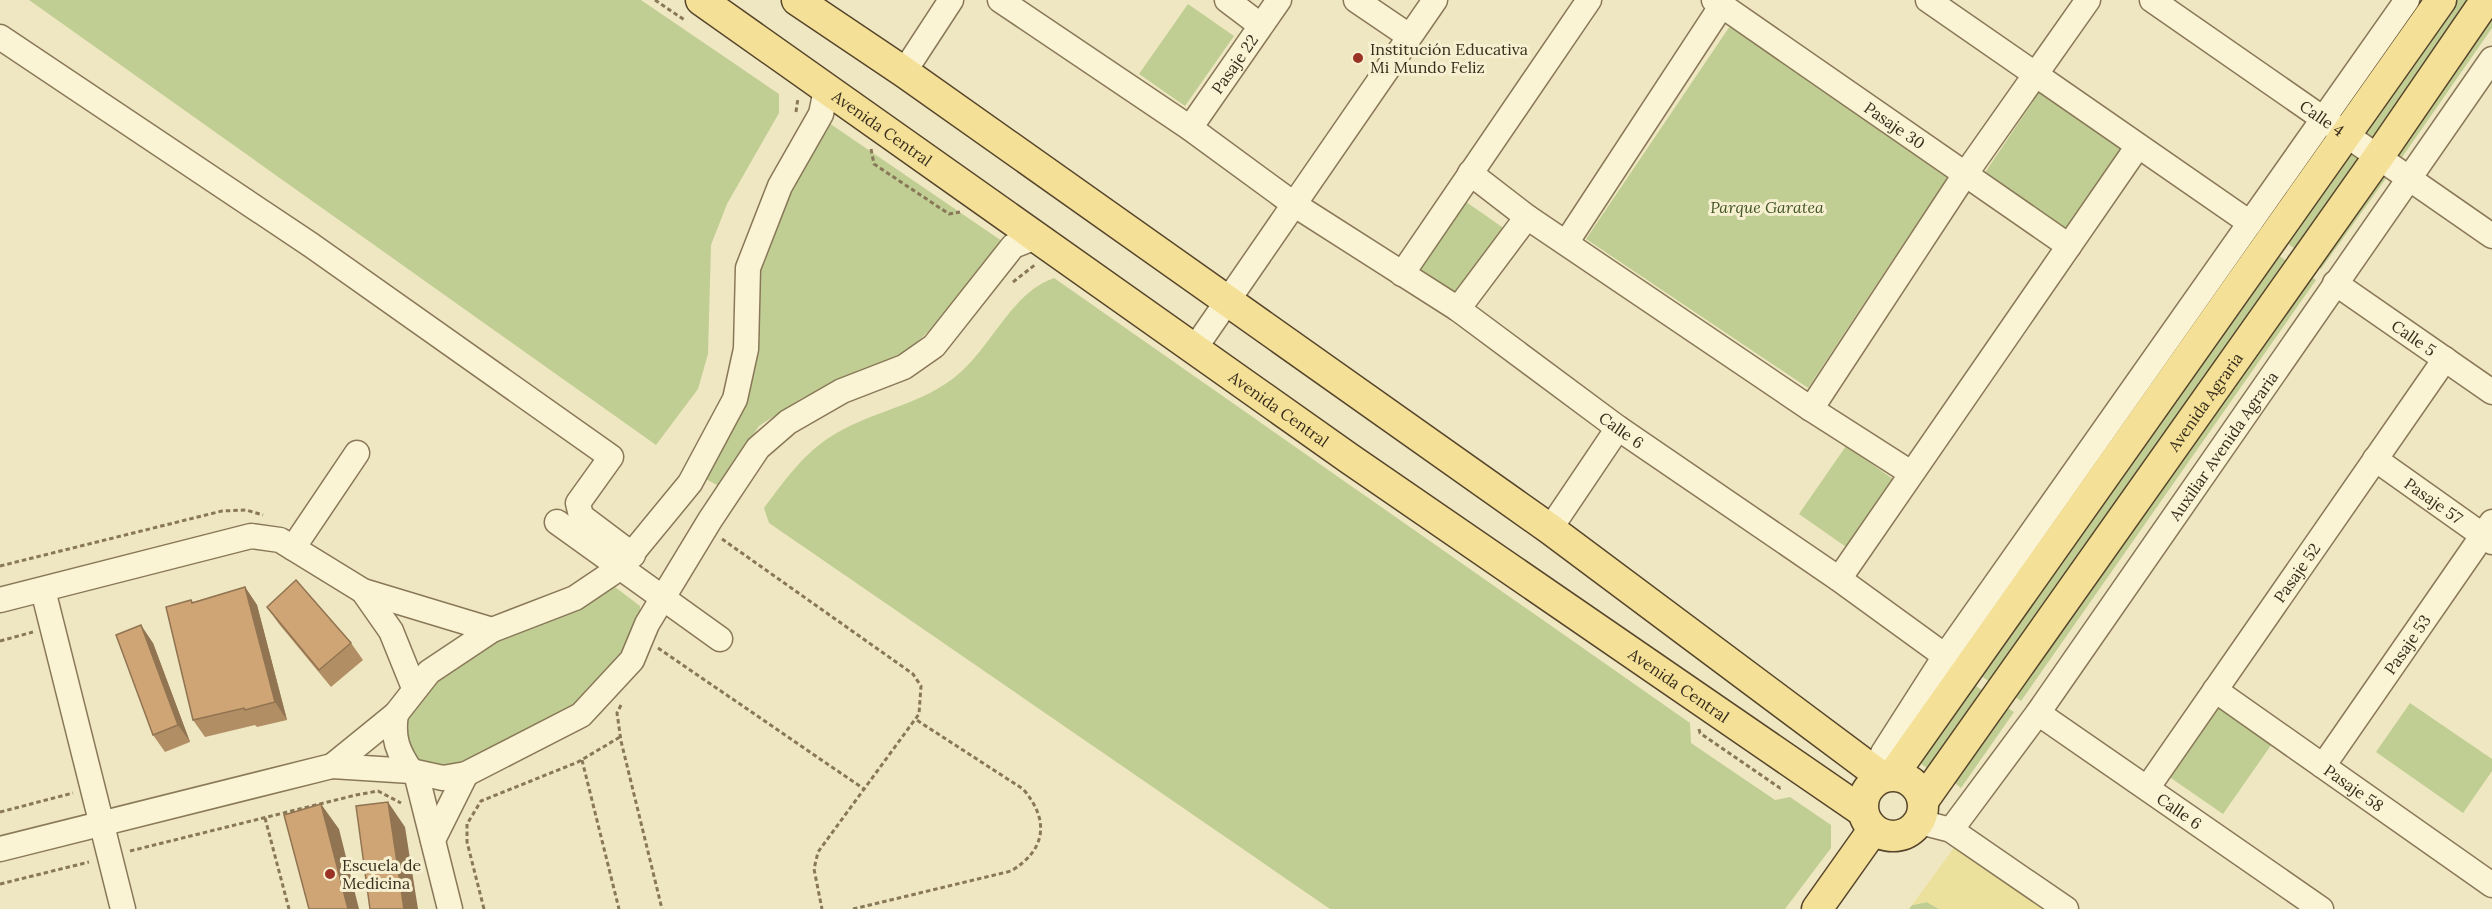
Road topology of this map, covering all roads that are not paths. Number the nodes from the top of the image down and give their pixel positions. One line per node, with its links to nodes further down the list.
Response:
1 (701, 0): 23 (main road, Avenida Central)
2 (797, 0): 21 (main road)
3 (951, 0): 21 (street)
4 (1000, 0): 25 (street, Calle 6)
5 (1227, 0): 17 (street)
6 (1279, 0): 17 (street, Pasaje 22)
7 (1356, 0): 18 (street)
8 (1434, 0): 18 (street)
9 (1589, 0): 28 (street)
10 (1928, 0): 22 (street)
11 (2088, 0): 22 (street)
12 (2152, 0): 24 (street, Calle 4)
13 (2441, 0): 24 (main road)
14 (2487, 0): 27 (main road, Avenida Agraria)
15 (1718, 3): 29 (street, Pasaje 30); 36 (street)
16 (2398, 3): 24 (street)
17 (1260, 25): 25 (street, Pasaje 22)
18 (1409, 36): 31 (street)
19 (0, 37): 54 (street)
20 (2492, 59): 30 (street, Auxiliar Avenida Agraria)
21 (904, 72): 40 (main road)
22 (2037, 73): 26 (street); 29 (street)
23 (826, 90): 35 (main road, Avenida Central); 54 (street)
24 (2336, 126): 27 (street, Calle 4); 33 (street); 71 (main road)
25 (1190, 128): 31 (street, Calle 6)
26 (2138, 146): 33 (street); 37 (street)
27 (2379, 156): 30 (street, Calle 4); 73 (main road, Avenida Agraria)
28 (1470, 173): 32 (street); 38 (street)
29 (1964, 176): 37 (street, Pasaje 30); 45 (street)
30 (2409, 178): 34 (street, Calle 4); 39 (street, Auxiliar Avenida Agraria)
31 (1295, 205): 38 (street, Calle 6); 40 (street)
32 (1527, 217): 36 (street); 41 (street)
33 (2250, 223): 62 (street)
34 (2492, 236)
35 (1036, 237): 42 (main road, Avenida Central); 58 (street)
36 (1566, 243): 45 (street)
37 (2069, 246): 49 (street)
38 (1402, 274): 41 (street, Calle 6)
39 (2335, 283): 43 (street, Calle 5); 65 (street, Auxiliar Avenida Agraria)
40 (1226, 300): 42 (street); 51 (main road)
41 (1458, 309): 46 (street, Calle 6)
42 (1195, 348): 74 (main road, Avenida Central)
43 (2445, 359): 44 (street, Calle 5); 48 (street, Pasaje 52)
44 (2492, 392)
45 (1810, 409): 49 (street)
46 (1618, 428): 51 (street); 55 (street, Calle 6)
47 (357, 453): 53 (street)
48 (2375, 459): 52 (street, Pasaje 57); 64 (street, Pasaje 52)
49 (1911, 473): 55 (street)
50 (557, 522): 54 (street)
51 (1550, 528): 71 (main road)
52 (2489, 533): 68 (street, Pasaje 53)
53 (293, 548): 56 (street); 57 (street)
54 (627, 561): 58 (street); 60 (street)
55 (1839, 579): 62 (street, Calle 6)
56 (43, 590): 59 (street); 75 (street)
57 (363, 591): 60 (street); 63 (street)
58 (663, 597): 61 (street); 70 (street)
59 (0, 600)
60 (492, 630): 63 (street)
61 (720, 639)
62 (1945, 656): 71 (street)
63 (414, 688): 66 (street)
64 (2215, 690): 68 (street, Pasaje 58); 72 (street, Pasaje 52)
65 (2038, 713): 72 (street, Calle 6); 76 (street, Auxiliar Avenida Agraria)
66 (396, 714): 67 (street); 69 (street)
67 (332, 766): 69 (street); 75 (street)
68 (2323, 766): 79 (street, Pasaje 58)
69 (414, 772): 70 (street); 77 (street)
70 (466, 774): 77 (street)
71 (1888, 776): 73 (main road); 74 (main road)
72 (2148, 787): 84 (street, Calle 6)
73 (1921, 812): 74 (main road); 76 (street)
74 (1868, 820): 82 (main road)
75 (101, 824): 78 (street); 80 (street)
76 (1951, 831): 83 (street)
77 (433, 840): 81 (street)
78 (0, 849)
79 (2492, 885)
80 (123, 909)
81 (450, 909)
82 (1816, 909)
83 (2066, 909)
84 (2321, 909)

